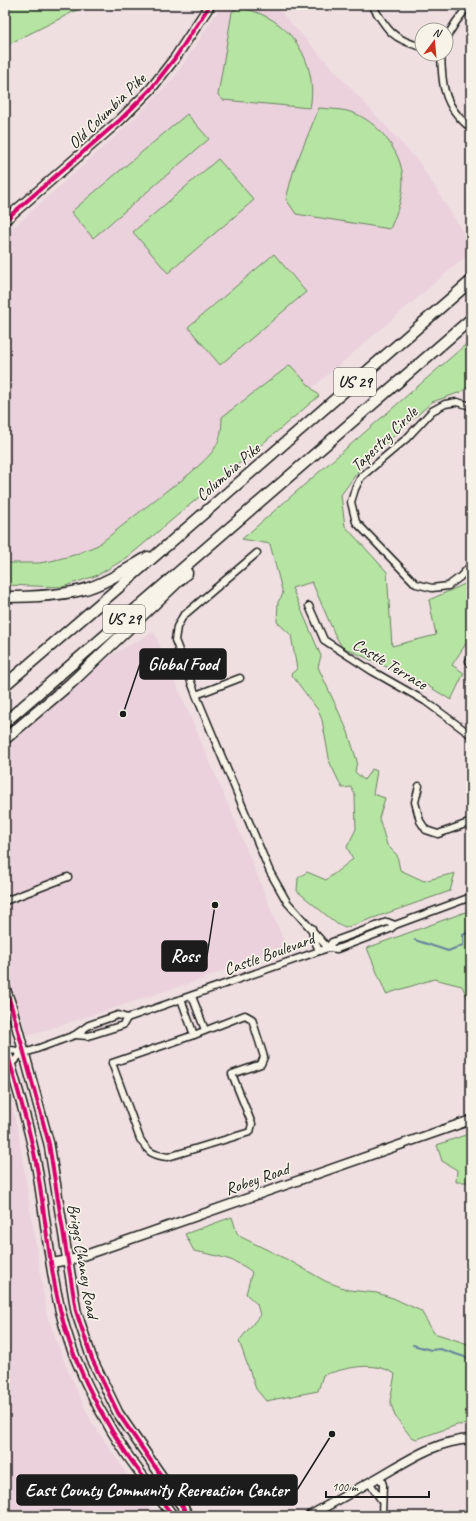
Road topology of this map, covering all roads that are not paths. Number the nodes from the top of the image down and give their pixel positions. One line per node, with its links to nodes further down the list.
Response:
1 (210, 5): 8 (main road, Old Columbia Pike)
2 (372, 5): 5 (street)
3 (469, 5): 4 (street)
4 (454, 25)
5 (414, 45)
6 (441, 62): 7 (street)
7 (471, 128)
8 (5, 220)
9 (471, 281): 13 (highway, Columbia Pike / US 29)
10 (471, 319): 12 (highway, US 29)
11 (471, 406): 15 (street, Tapestry Circle)
12 (242, 518): 23 (highway, US 29); 25 (highway)
13 (168, 545): 16 (highway); 21 (highway, Columbia Pike / US 29)
14 (257, 553): 22 (street)
15 (471, 565)
16 (5, 597)
17 (309, 606): 24 (street, Castle Terrace)
18 (471, 658): 19 (street)
19 (471, 662)
20 (240, 678): 22 (street)
21 (5, 685)
22 (196, 695): 31 (street)
23 (5, 722)
24 (471, 734)
25 (5, 739)
26 (419, 786): 27 (street)
27 (471, 822)
28 (68, 877): 30 (street)
29 (471, 898): 32 (street, Castle Boulevard)
30 (5, 901)
31 (312, 928): 32 (street); 33 (street)
32 (328, 948): 33 (street, Castle Boulevard)
33 (319, 951): 35 (street, Castle Boulevard)
34 (5, 988): 42 (main road, Briggs Chaney Road)
35 (192, 996): 36 (street, Castle Boulevard); 38 (street)
36 (181, 1000): 37 (street, Castle Boulevard); 40 (street)
37 (127, 1018): 39 (street, Castle Boulevard); 39 (street, Castle Boulevard)
38 (205, 1030): 40 (street); 40 (street)
39 (75, 1035): 42 (street, Castle Boulevard)
40 (194, 1035)
41 (5, 1048): 42 (street); 43 (main road, Briggs Chaney Road)
42 (23, 1052): 43 (street); 45 (main road, Briggs Chaney Road)
43 (8, 1065): 46 (main road, Briggs Chaney Road)
44 (471, 1120): 45 (street, Robey Road)
45 (67, 1261): 46 (street, Robey Road); 52 (main road, Briggs Chaney Road)
46 (52, 1263): 51 (main road, Briggs Chaney Road)
47 (471, 1439): 48 (street)
48 (380, 1476): 49 (street); 50 (street)
49 (369, 1482): 50 (street); 53 (street)
50 (382, 1501): 54 (street)
51 (173, 1516)
52 (189, 1516)
53 (309, 1516)
54 (382, 1516)

